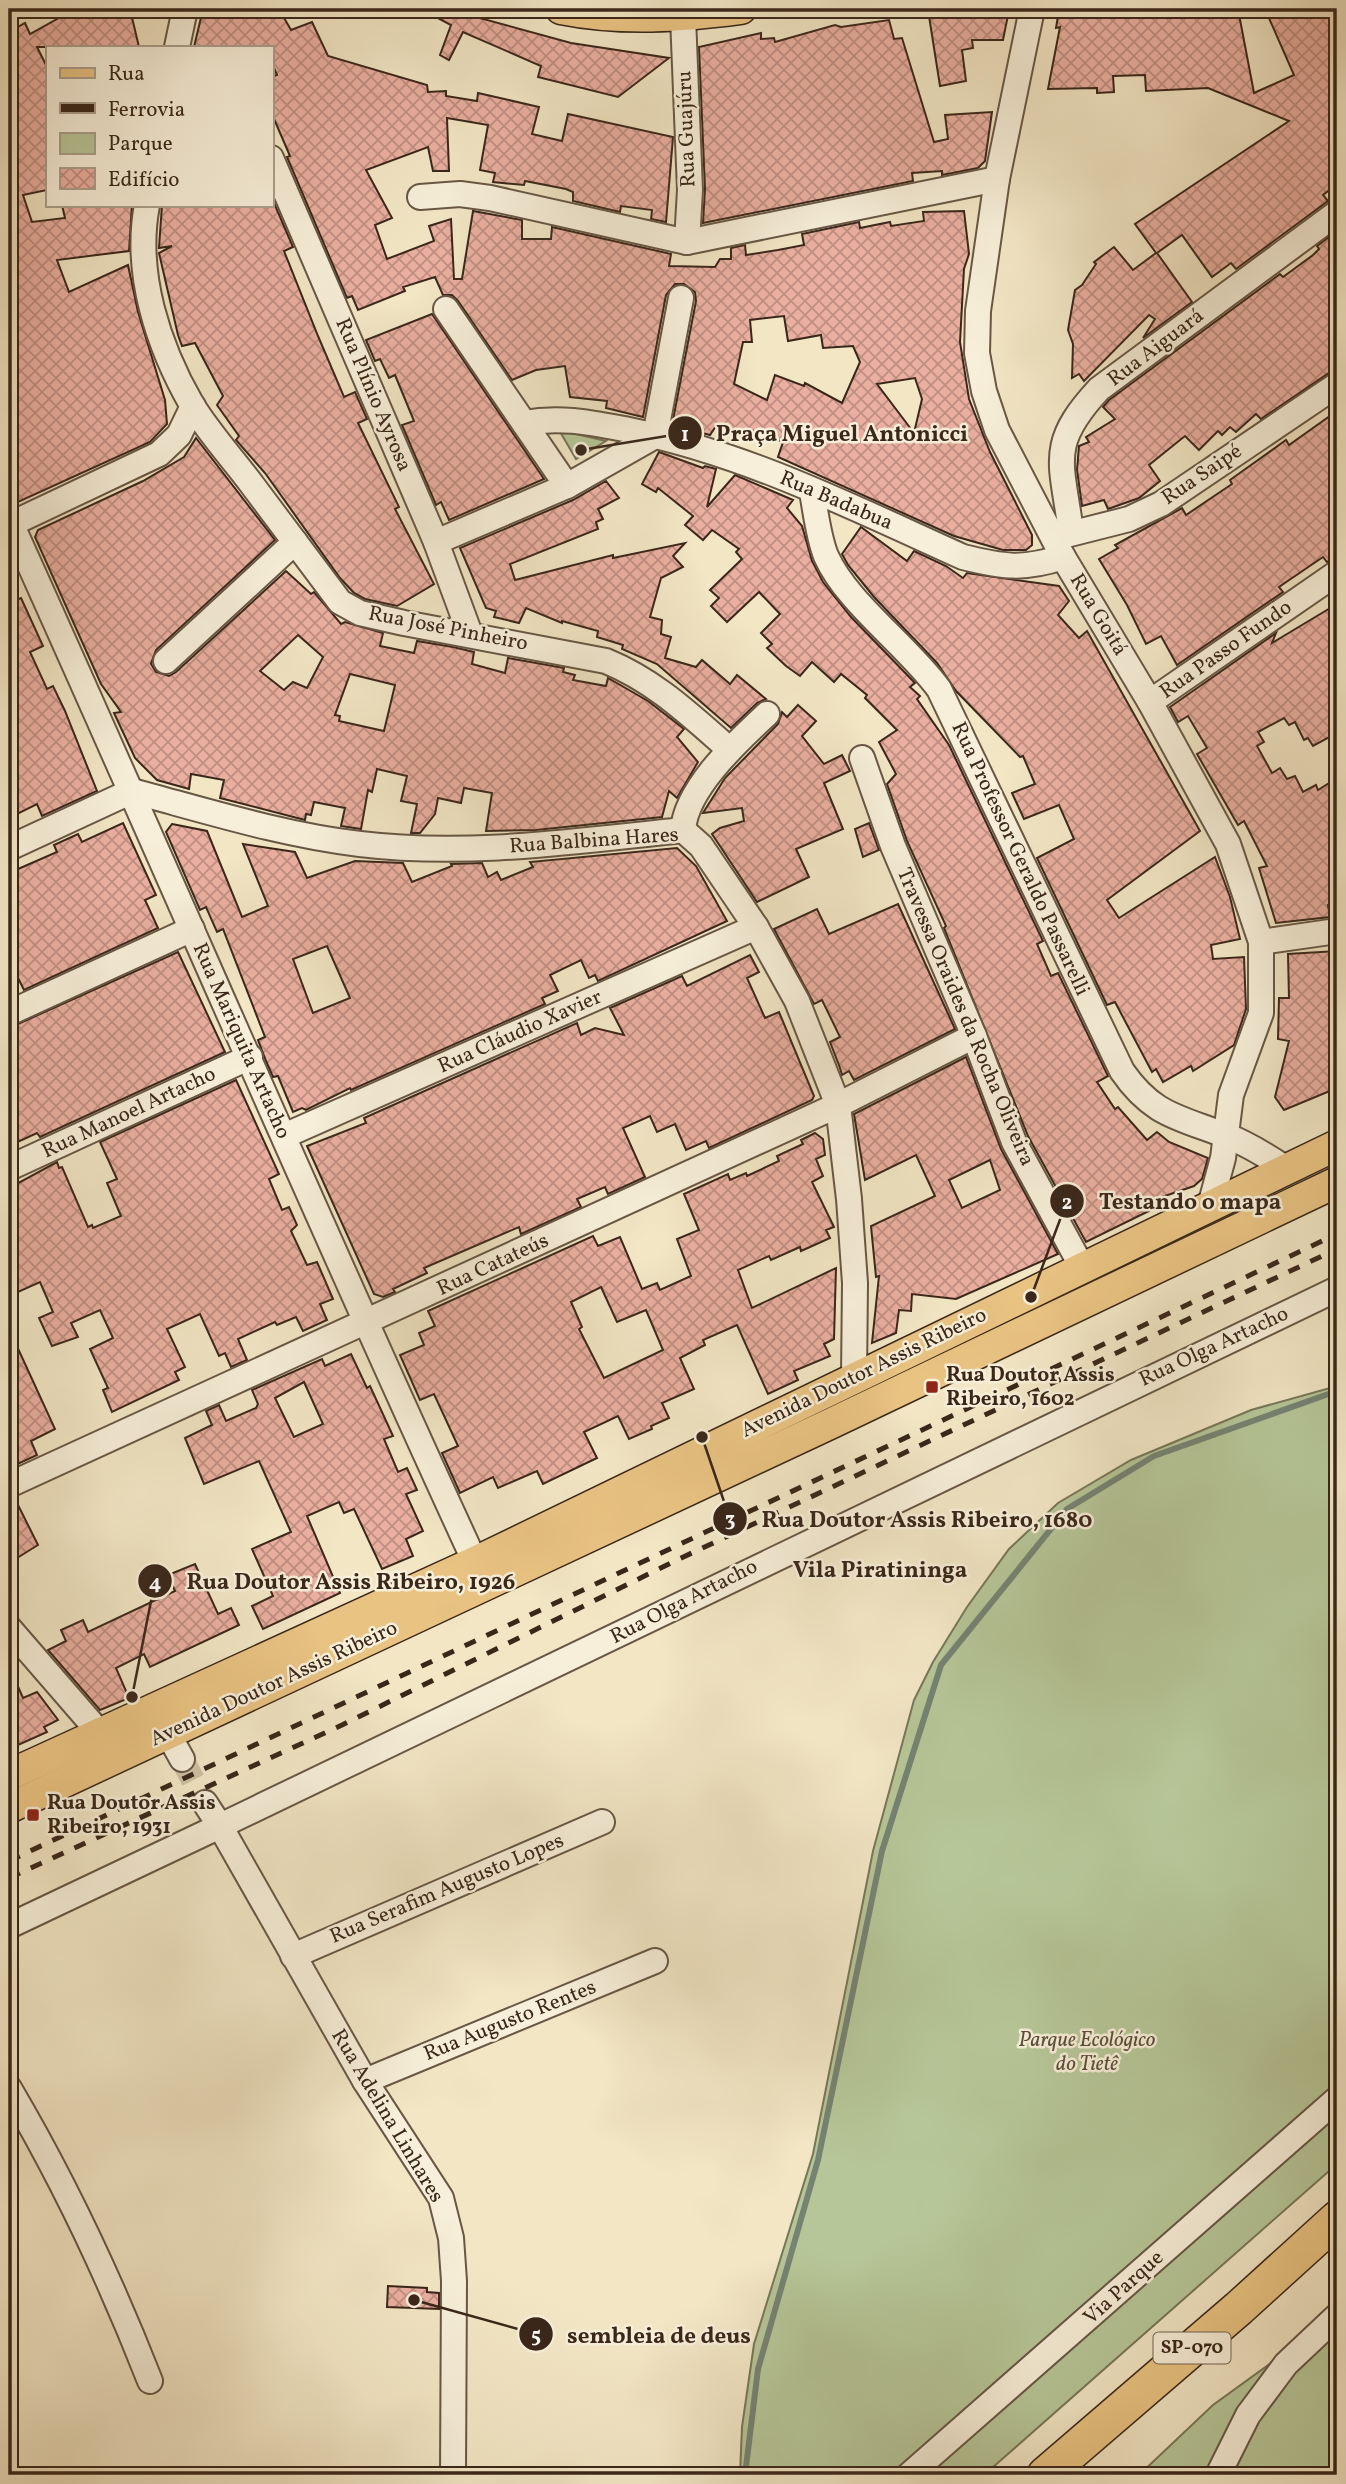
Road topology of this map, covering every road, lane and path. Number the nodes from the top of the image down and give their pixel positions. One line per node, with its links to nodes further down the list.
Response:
1 (186, 9): 6 (street)
2 (741, 9): 5 (main road)
3 (1032, 9): 8 (street, Rua Goitá)
4 (580, 11): 5 (main road)
5 (683, 17): 12 (street, Rua Guajúru)
6 (177, 46)
7 (273, 163): 23 (street, Rua Plínio Ayrosa)
8 (997, 178): 12 (street); 24 (street, Rua Goitá)
9 (420, 197): 12 (street)
10 (147, 206): 16 (street, Rua José Pinheiro)
11 (1337, 213): 24 (street, Rua Aiguará)
12 (687, 242)
13 (681, 298): 18 (street)
14 (446, 309): 17 (street)
15 (1337, 385): 24 (street, Rua Saipé)
16 (193, 406): 21 (street); 22 (street, Rua José Pinheiro)
17 (524, 423): 18 (street, Rua Badabua); 19 (street)
18 (656, 436): 19 (street); 20 (street, Rua Badabua)
19 (567, 486): 23 (street)
20 (813, 492): 24 (street, Rua Badabua); 44 (street, Rua Professor Geraldo Passarelli)
21 (10, 523): 32 (street, Rua Mariquita Artacho)
22 (295, 542): 26 (street, Rua José Pinheiro); 27 (street)
23 (436, 542): 26 (street, Rua Plínio Ayrosa)
24 (1063, 542): 28 (street, Rua Goitá)
25 (1337, 573): 28 (street, Rua Passo Fundo)
26 (470, 634): 30 (street, Rua José Pinheiro)
27 (166, 661)
28 (1150, 702): 38 (street, Rua Goitá)
29 (767, 714): 30 (street)
30 (729, 749): 33 (street)
31 (862, 758): 40 (street, Travessa Oraides da Rocha Oliveira)
32 (132, 791): 33 (street, Rua Balbina Hares); 34 (street); 36 (street, Rua Mariquita Artacho)
33 (683, 830): 35 (street, Rua Balbina Hares)
34 (9, 848)
35 (756, 927): 42 (street, Rua Balbina Hares); 43 (street, Rua Cláudio Xavier)
36 (192, 929): 39 (street); 41 (street, Rua Mariquita Artacho)
37 (1337, 932): 38 (street)
38 (1261, 942): 44 (street, Rua Goitá)
39 (9, 1013)
40 (974, 1036): 42 (street, Rua Catateús); 50 (street, Travessa Oraides da Rocha Oliveira)
41 (250, 1057): 43 (street, Rua Mariquita Artacho); 46 (street, Rua Manoel Artacho)
42 (838, 1105): 52 (street, Rua Catateús); 53 (street, Rua Balbina Hares)
43 (284, 1136): 52 (street, Rua Mariquita Artacho)
44 (1227, 1136): 47 (street, Rua Professor Geraldo Passarelli); 49 (street, Rua Goitá)
45 (1337, 1145): 47 (main road, Avenida Doutor Assis Ribeiro)
46 (9, 1168)
47 (1285, 1168): 49 (main road, Avenida Doutor Assis Ribeiro)
48 (1337, 1182): 54 (main road, Avenida Doutor Assis Ribeiro)
49 (1210, 1206): 50 (main road, Avenida Doutor Assis Ribeiro)
50 (1083, 1269): 53 (main road, Avenida Doutor Assis Ribeiro)
51 (1337, 1289): 65 (street, Rua Olga Artacho)
52 (365, 1324): 55 (street, Rua Catateús); 56 (street, Rua Mariquita Artacho)
53 (854, 1377): 54 (main road); 56 (main road, Avenida Doutor Assis Ribeiro)
54 (832, 1423): 58 (main road, Avenida Doutor Assis Ribeiro)
55 (9, 1485)
56 (475, 1562): 59 (main road, Avenida Doutor Assis Ribeiro)
57 (9, 1628): 59 (street)
58 (167, 1732): 59 (main road, Avenida Doutor Assis Ribeiro); 60 (street)
59 (110, 1745): 61 (main road, Avenida Doutor Assis Ribeiro); 63 (main road, Avenida Doutor Assis Ribeiro)
60 (182, 1759)
61 (9, 1775)
62 (205, 1803): 65 (street)
63 (9, 1808)
64 (602, 1822): 67 (street, Rua Serafim Augusto Lopes)
65 (220, 1826): 66 (street, Rua Olga Artacho); 67 (street, Rua Adelina Linhares)
66 (9, 1926)
67 (293, 1956): 69 (street, Rua Adelina Linhares)
68 (655, 1961): 69 (street, Rua Augusto Rentes)
69 (365, 2081): 75 (street, Rua Adelina Linhares)
70 (9, 2088): 74 (street)
71 (1337, 2099): 76 (street, Via Parque)
72 (1337, 2219): 77 (highway, SP-070)
73 (1337, 2316): 78 (street)
74 (150, 2381)
75 (453, 2475)
76 (909, 2475)
77 (1045, 2475)
78 (1218, 2475)

